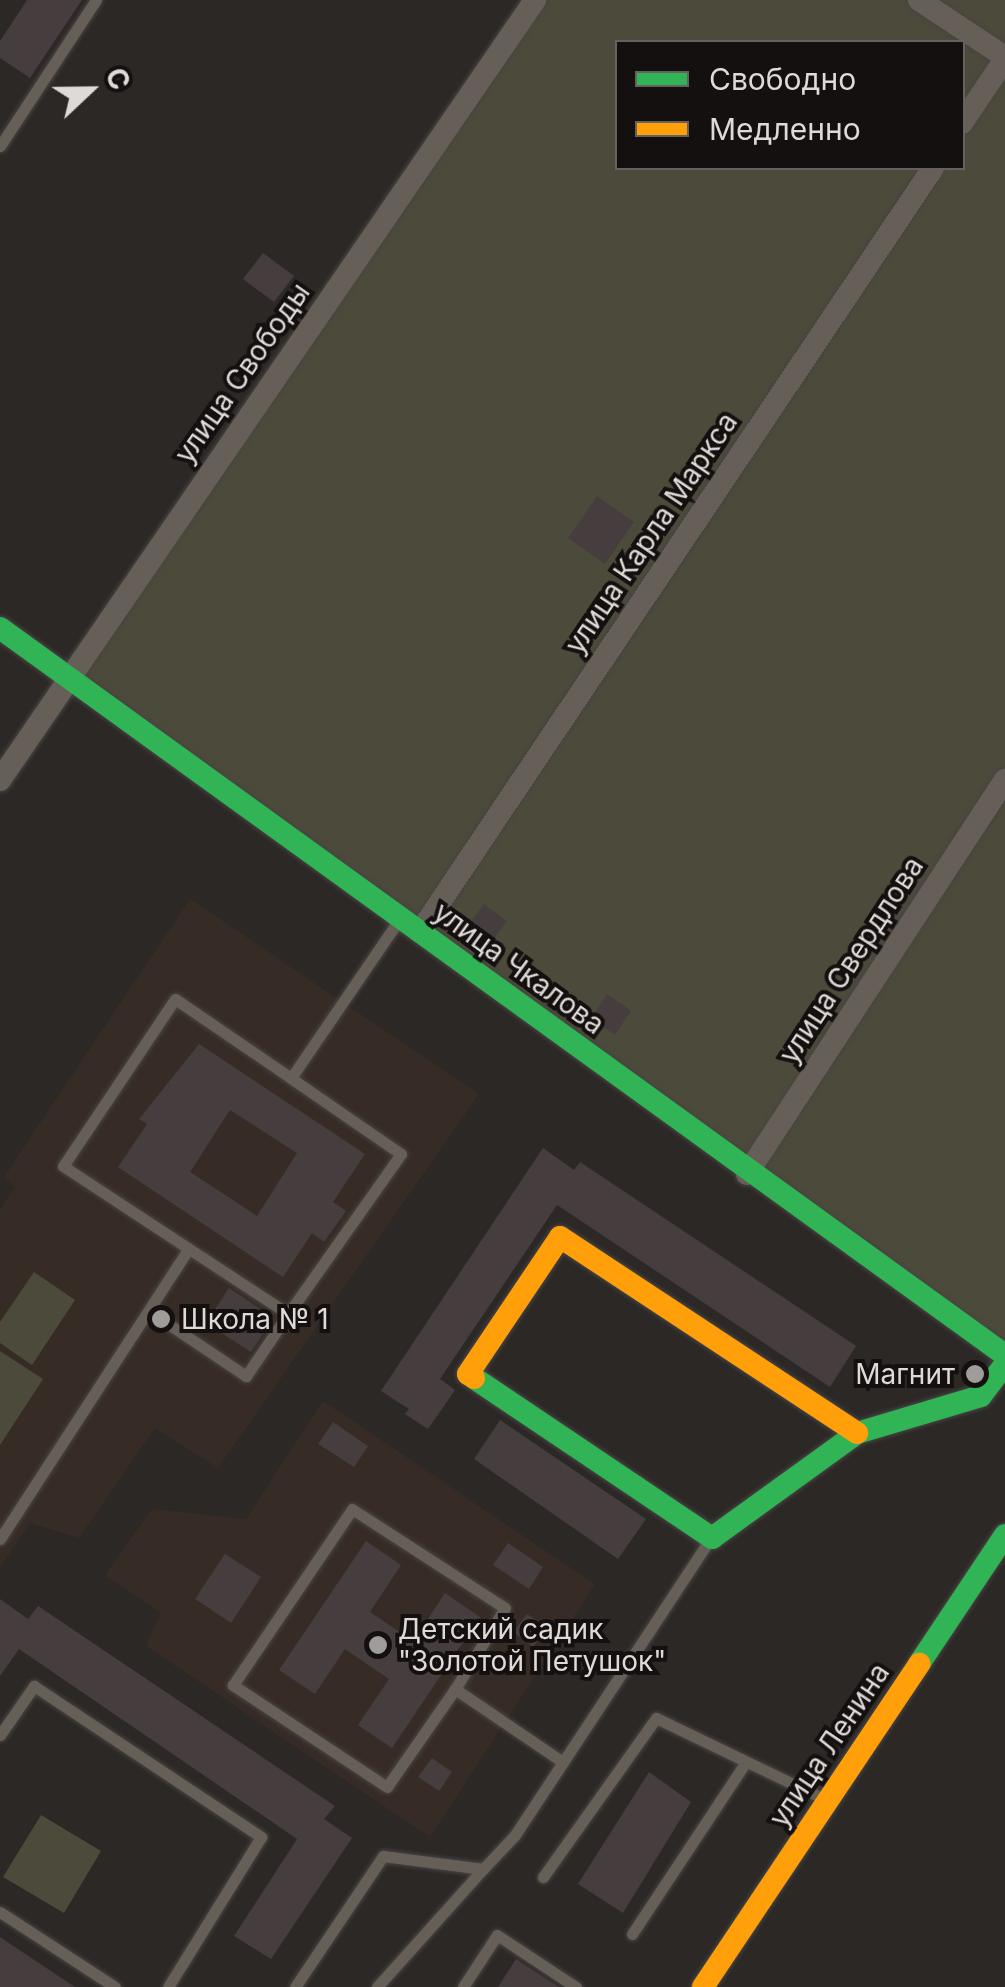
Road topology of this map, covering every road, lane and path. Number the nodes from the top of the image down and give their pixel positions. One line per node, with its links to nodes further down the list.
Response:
1 (96, 0): 6 (lane)
2 (535, 0): 9 (street, улица Свободы)
3 (919, 0): 4 (street)
4 (1005, 58): 5 (street)
5 (965, 118)
6 (0, 146)
7 (931, 170): 13 (street, улица Карла Маркса)
8 (0, 628): 9 (street, улица Чкалова)
9 (69, 677): 10 (street, улица Свободы); 12 (street, улица Чкалова)
10 (0, 780)
11 (1005, 780): 15 (street, улица Свердлова)
12 (400, 918): 13 (street, улица Чкалова); 14 (lane)
13 (420, 932): 15 (street, улица Чкалова)
14 (290, 1078): 16 (lane); 18 (lane)
15 (746, 1174): 19 (street, улица Чкалова)
16 (188, 1249): 17 (lane); 18 (lane)
17 (149, 1311): 18 (lane); 24 (lane)
18 (288, 1314)
19 (1005, 1354)
20 (1005, 1364): 21 (street)
21 (857, 1433): 23 (street); 23 (street)
22 (1005, 1536): 29 (street, улица Ленина)
23 (712, 1538): 27 (lane)
24 (0, 1539)
25 (455, 1689): 25 (lane); 27 (lane)
26 (0, 1736): 35 (lane)
27 (563, 1762): 30 (lane)
28 (744, 1766): 29 (lane); 31 (lane); 33 (lane)
29 (828, 1800): 40 (street, улица Ленина)
30 (483, 1869): 36 (lane); 37 (lane)
31 (543, 1877)
32 (0, 1912): 34 (lane)
33 (632, 1934)
34 (115, 1987)
35 (168, 1987)
36 (295, 1987)
37 (377, 1987)
38 (463, 1987): 39 (lane)
39 (576, 1987)
40 (702, 1987)

